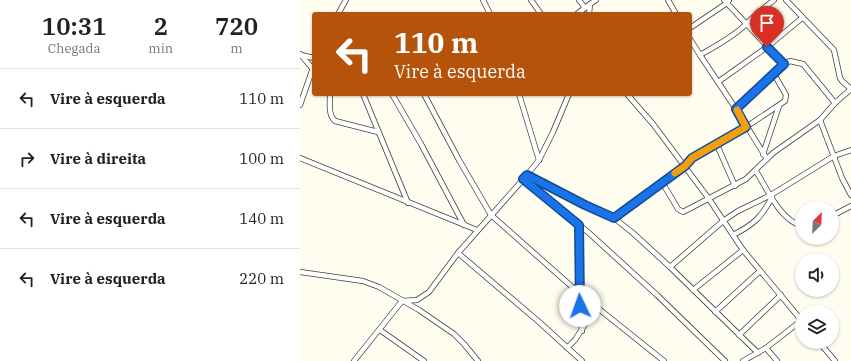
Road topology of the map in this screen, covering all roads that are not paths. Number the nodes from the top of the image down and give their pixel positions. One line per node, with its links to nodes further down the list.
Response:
1 (346, 0): 12 (street)
2 (483, 0): 13 (street)
3 (531, 0): 14 (street)
4 (579, 0): 11 (street)
5 (596, 0): 10 (street)
6 (668, 0): 17 (street)
7 (774, 0): 19 (street)
8 (786, 0): 18 (street)
9 (727, 1): 19 (street); 20 (street)
10 (590, 4): 11 (street); 16 (street)
11 (584, 8): 15 (street)
12 (339, 12)
13 (489, 12)
14 (540, 12)
15 (579, 12)
16 (589, 12)
17 (675, 12)
18 (802, 18): 22 (street); 31 (street)
19 (746, 25): 22 (street); 24 (street)
20 (692, 27)
21 (692, 42): 24 (street)
22 (767, 47): 26 (street); 30 (street)
23 (301, 55): 25 (street); 27 (street)
24 (700, 55): 30 (street)
25 (312, 58)
26 (784, 64): 29 (street); 40 (street)
27 (312, 66)
28 (312, 69): 32 (street)
29 (774, 74): 42 (street); 43 (street)
30 (718, 82): 43 (street)
31 (851, 89): 40 (street)
32 (302, 91): 41 (street)
33 (330, 96): 46 (street)
34 (364, 96): 46 (street)
35 (393, 96): 70 (street)
36 (425, 96): 66 (street)
37 (520, 96): 53 (street)
38 (568, 96): 53 (street)
39 (629, 96): 54 (street)
40 (835, 103): 44 (street)
41 (300, 105)
42 (779, 106): 45 (street); 49 (street)
43 (736, 109): 45 (street)
44 (820, 120): 50 (street); 52 (street)
45 (746, 127): 47 (street); 49 (street)
46 (378, 132): 63 (street)
47 (717, 145): 54 (street); 59 (street)
48 (851, 150): 50 (street)
49 (763, 154): 52 (street)
50 (834, 156): 60 (street); 61 (street)
51 (300, 158): 63 (street)
52 (767, 159): 55 (street)
53 (538, 160): 56 (street)
54 (685, 166): 58 (street); 62 (street)
55 (756, 171): 59 (street); 61 (street)
56 (527, 175): 57 (street); 67 (street)
57 (523, 179): 66 (street); 71 (street)
58 (662, 182): 62 (street); 67 (street)
59 (735, 186): 62 (street)
60 (851, 195)
61 (771, 196): 68 (street); 69 (street); 73 (street)
62 (709, 199): 68 (street)
63 (408, 203): 70 (street)
64 (851, 206): 65 (street)
65 (839, 212)
66 (491, 215): 72 (street); 80 (street)
67 (614, 218): 76 (street)
68 (723, 221): 73 (street); 76 (street)
69 (795, 222)
70 (464, 225): 72 (street)
71 (579, 225): 80 (street); 101 (street)
72 (477, 230): 75 (street)
73 (733, 235): 74 (street)
74 (743, 250): 77 (street); 79 (street)
75 (458, 253): 82 (street); 91 (street)
76 (670, 267): 79 (street)
77 (760, 271): 81 (street); 84 (street)
78 (300, 272): 82 (street)
79 (693, 290): 84 (street)
80 (579, 293): 83 (street); 88 (street)
81 (781, 295): 85 (street); 89 (street)
82 (402, 301): 87 (street); 96 (street)
83 (596, 307): 88 (street); 100 (street)
84 (715, 312): 89 (street)
85 (795, 312)
86 (795, 325): 92 (street)
87 (380, 330): 97 (street); 98 (street)
88 (582, 331): 90 (street)
89 (738, 335): 94 (street)
90 (575, 340): 91 (street); 95 (street)
91 (567, 348): 95 (street)
92 (766, 348): 94 (street); 103 (street)
93 (825, 349): 104 (street)
94 (758, 353): 102 (street)
95 (574, 357): 99 (street)
96 (476, 360)
97 (354, 361)
98 (424, 361)
99 (582, 361)
100 (664, 361)
101 (726, 361)
102 (744, 361)
103 (777, 361)
104 (835, 361)

